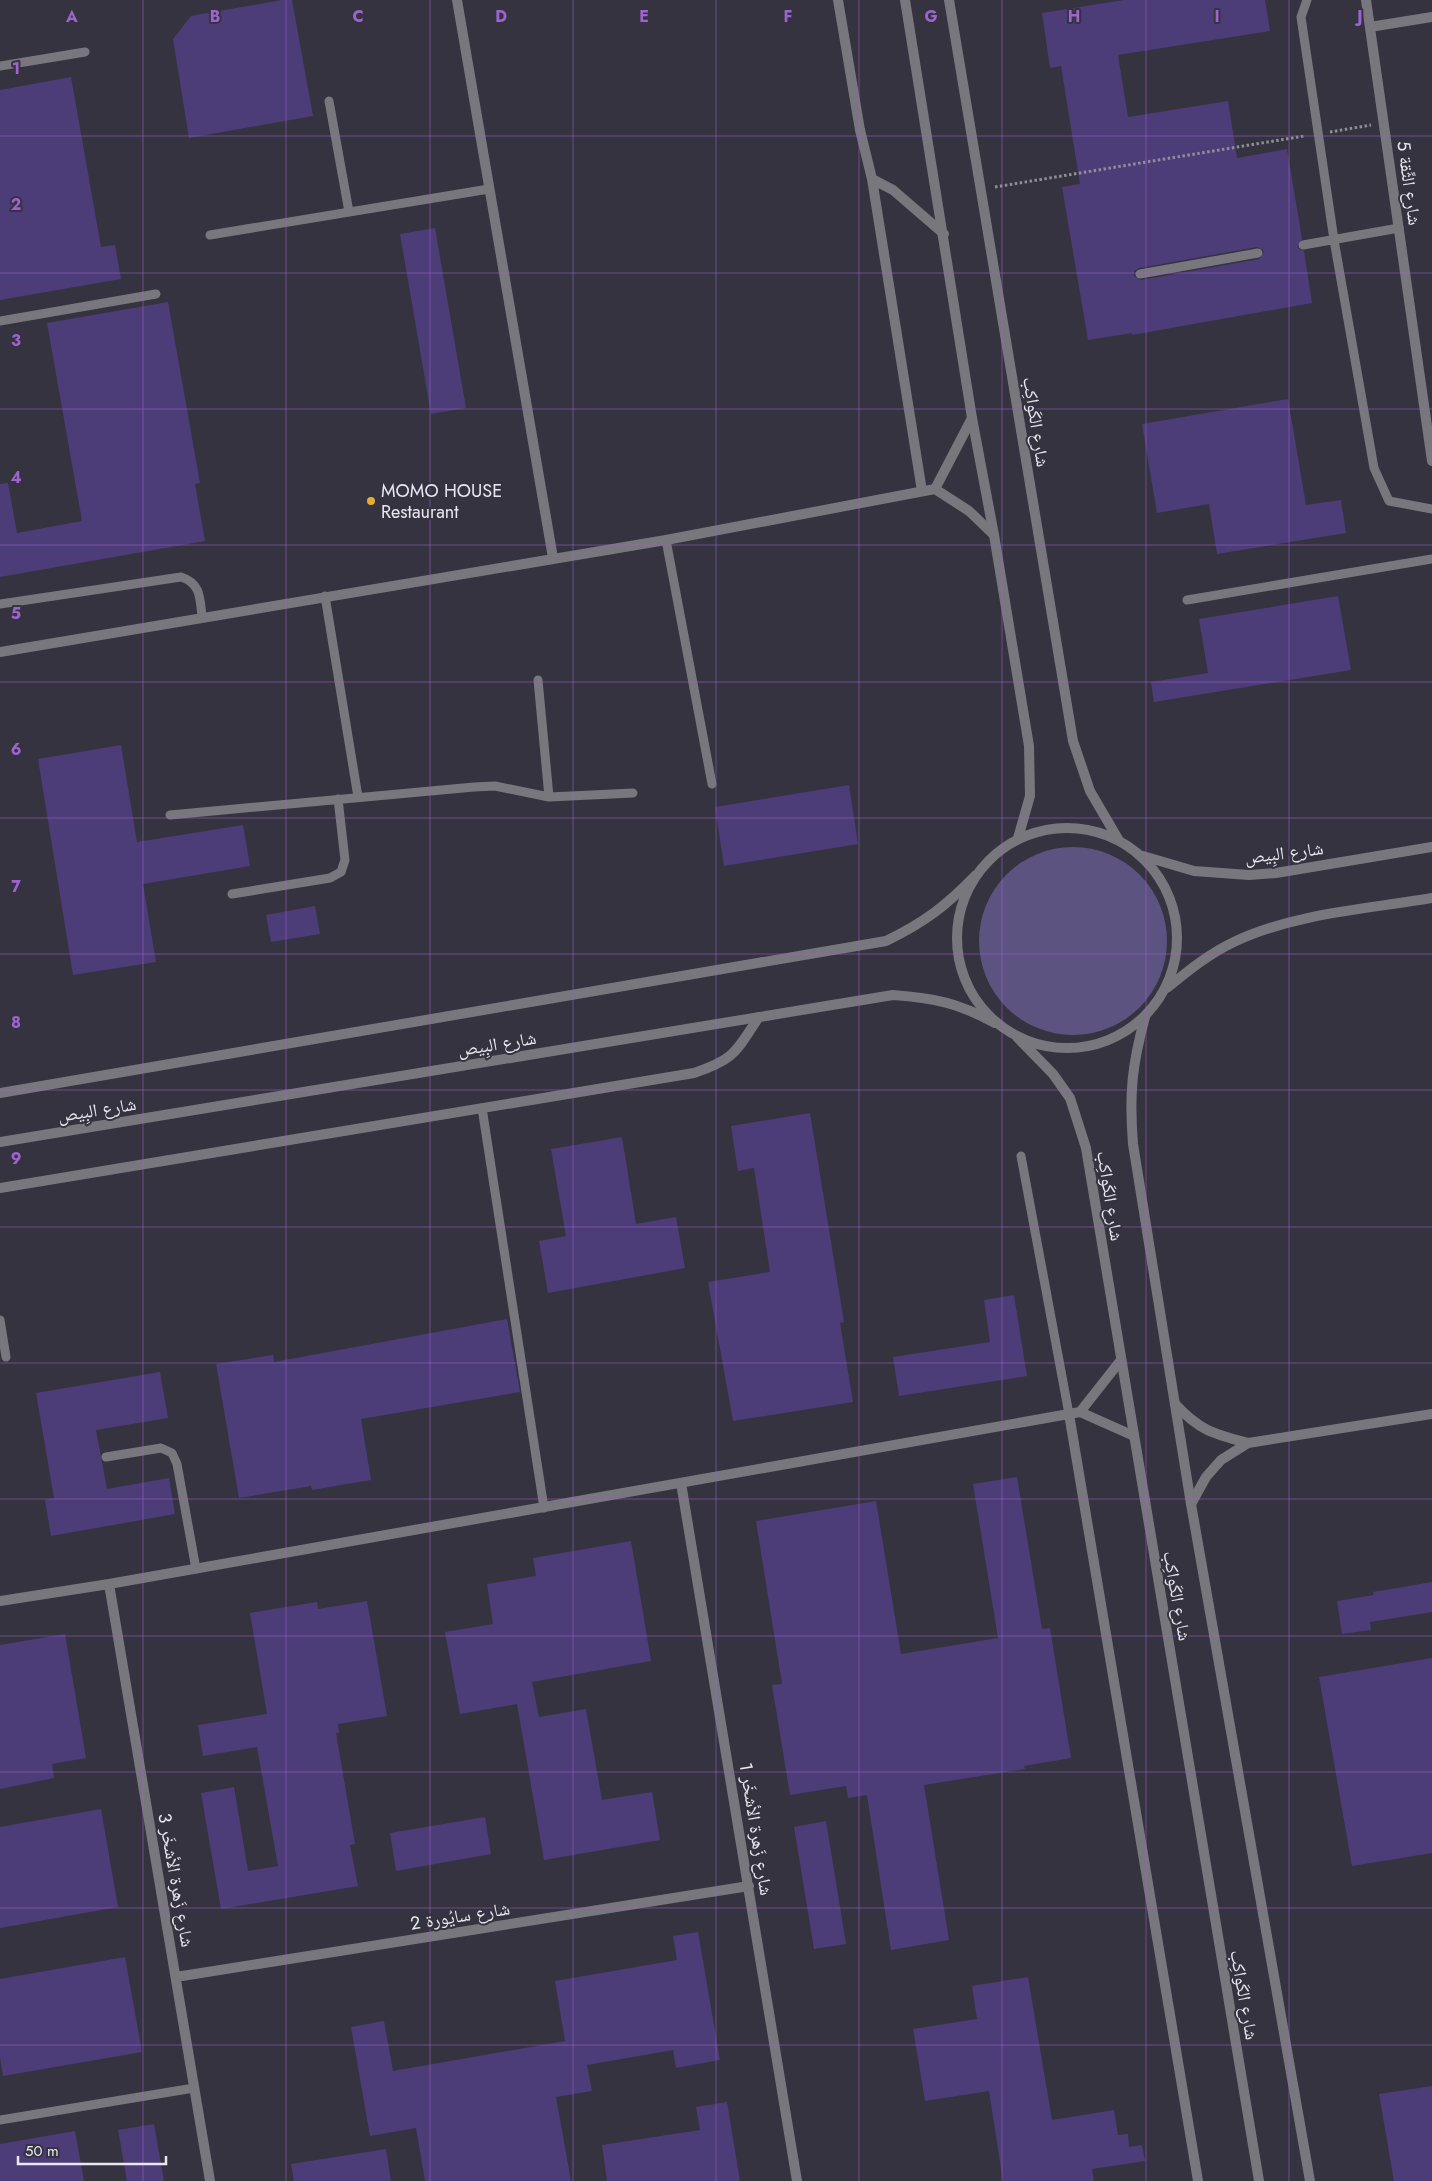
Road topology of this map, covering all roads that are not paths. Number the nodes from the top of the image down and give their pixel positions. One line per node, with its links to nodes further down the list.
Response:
1 (457, 0): 13 (street)
2 (838, 0): 12 (street)
3 (905, 0): 16 (street)
4 (949, 0): 46 (street, شارع الكَواكِب)
5 (1307, 0): 18 (lane)
6 (1366, 0): 8 (street, شارع الثِّقة 5)
7 (1432, 17): 8 (street)
8 (1370, 27): 15 (street, شارع الثِّقة 5)
9 (85, 52): 10 (lane)
10 (0, 66)
11 (329, 101): 14 (lane)
12 (872, 179): 16 (street); 27 (street)
13 (489, 189): 14 (lane); 31 (street)
14 (349, 212): 17 (lane)
15 (1399, 228): 18 (lane); 25 (street, شارع الثِّقة 5)
16 (944, 234): 24 (street)
17 (210, 236)
18 (1334, 240): 19 (lane); 28 (lane)
19 (1303, 245)
20 (1258, 253): 21 (lane)
21 (1140, 274)
22 (156, 294): 23 (lane)
23 (0, 321)
24 (972, 418): 26 (street); 29 (street)
25 (1432, 461)
26 (935, 489): 27 (street); 29 (street)
27 (922, 491): 30 (street)
28 (1432, 509)
29 (994, 535): 45 (street)
30 (666, 540): 31 (street); 39 (lane)
31 (553, 558): 33 (street)
32 (1432, 559): 34 (lane)
33 (325, 596): 36 (street); 41 (lane)
34 (1187, 600)
35 (0, 604): 36 (lane)
36 (202, 617): 37 (street)
37 (0, 652)
38 (538, 680): 42 (lane)
39 (712, 784)
40 (633, 793): 42 (lane)
41 (358, 797): 42 (lane); 43 (lane)
42 (550, 797)
43 (338, 799): 44 (lane); 50 (lane)
44 (170, 816)
45 (1018, 838): 46 (street); 49 (street)
46 (1118, 840): 48 (street)
47 (1432, 847): 48 (street, شارع البِيص)
48 (1141, 856): 52 (street)
49 (976, 875): 55 (street); 57 (street, شارع البِيص)
50 (232, 894)
51 (1432, 898): 52 (street)
52 (1166, 988): 54 (street)
53 (759, 1017): 55 (street, شارع البِيص); 58 (street); 59 (street, شارع البِيص)
54 (1145, 1017): 56 (street); 65 (street, شارع الكَواكِب)
55 (995, 1023): 56 (street)
56 (1016, 1037): 64 (street, شارع الكَواكِب)
57 (0, 1093)
58 (482, 1108): 61 (street); 74 (lane)
59 (0, 1142)
60 (1021, 1156): 67 (lane)
61 (0, 1188)
62 (0, 1320): 63 (lane)
63 (6, 1357)
64 (1121, 1360): 66 (street); 69 (street, شارع الكَواكِب)
65 (1175, 1404): 70 (street); 73 (street, شارع الكَواكِب)
66 (1080, 1412): 67 (street); 69 (street)
67 (1069, 1414): 72 (street); 84 (street)
68 (1432, 1414): 70 (street)
69 (1134, 1436): 85 (street, شارع الكَواكِب)
70 (1248, 1444): 73 (street)
71 (106, 1457): 75 (lane)
72 (682, 1484): 74 (street); 78 (street, شارع زَهرة الأشخَر 1)
73 (1191, 1504): 86 (street, شارع الكَواكِب)
74 (544, 1508): 75 (street)
75 (196, 1569): 76 (street)
76 (109, 1584): 77 (street); 79 (street, شارع زَهرة الأشخَر 3)
77 (0, 1601)
78 (749, 1886): 79 (street, شارع سايُورة 2); 83 (street, شارع زَهرة الأشخَر 1)
79 (176, 1977): 80 (street, شارع زَهرة الأشخَر 3)
80 (194, 2088): 81 (lane); 82 (street, شارع زَهرة الأشخَر 3)
81 (0, 2120)
82 (210, 2181)
83 (797, 2181)
84 (1198, 2181)
85 (1259, 2181)
86 (1310, 2181)

